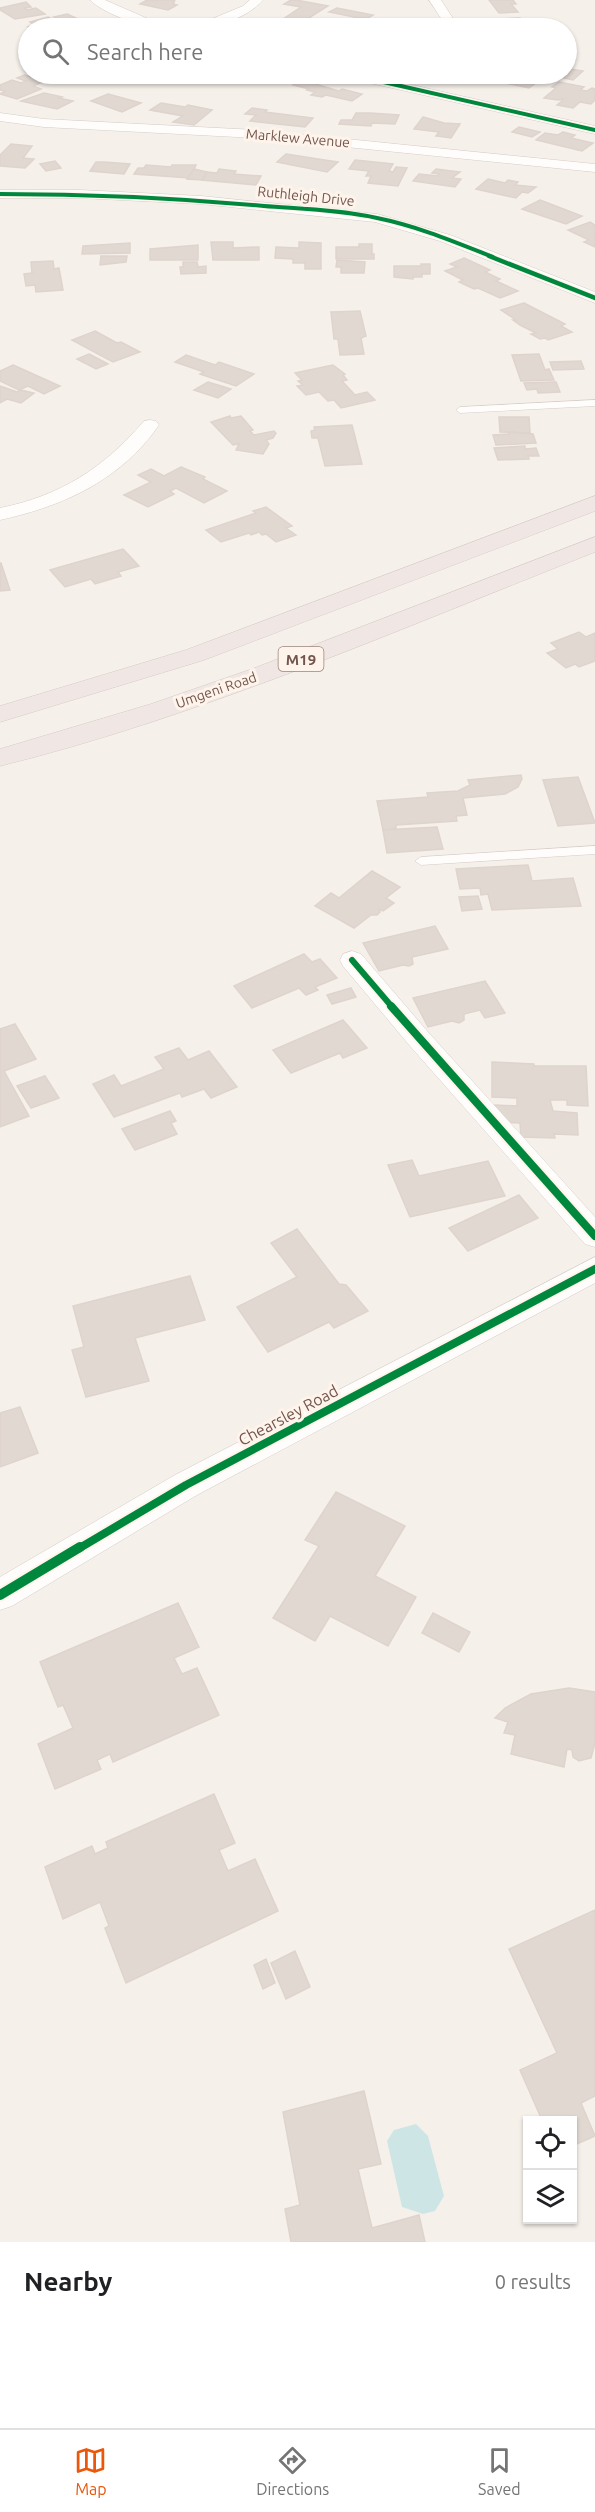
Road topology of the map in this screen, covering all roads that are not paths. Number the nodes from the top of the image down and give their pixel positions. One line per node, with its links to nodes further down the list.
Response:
1 (96, 0): 4 (street)
2 (257, 0): 5 (street)
3 (435, 0): 6 (street)
4 (135, 18)
5 (223, 18)
6 (447, 18)
7 (414, 84): 9 (street)
8 (0, 117): 10 (street, Marklew Avenue)
9 (595, 130)
10 (595, 168)
11 (0, 194): 12 (street, Ruthleigh Drive)
12 (595, 298)
13 (595, 403): 14 (lane)
14 (460, 410)
15 (150, 426): 17 (street)
16 (595, 503): 19 (highway, M19)
17 (0, 514)
18 (595, 544): 20 (highway, Umgeni Road / M19)
19 (0, 714)
20 (0, 758)
21 (595, 850): 22 (lane)
22 (421, 861)
23 (352, 960): 24 (street)
24 (595, 1236)
25 (595, 1269): 26 (street, Chearsley Road)
26 (0, 1596)

